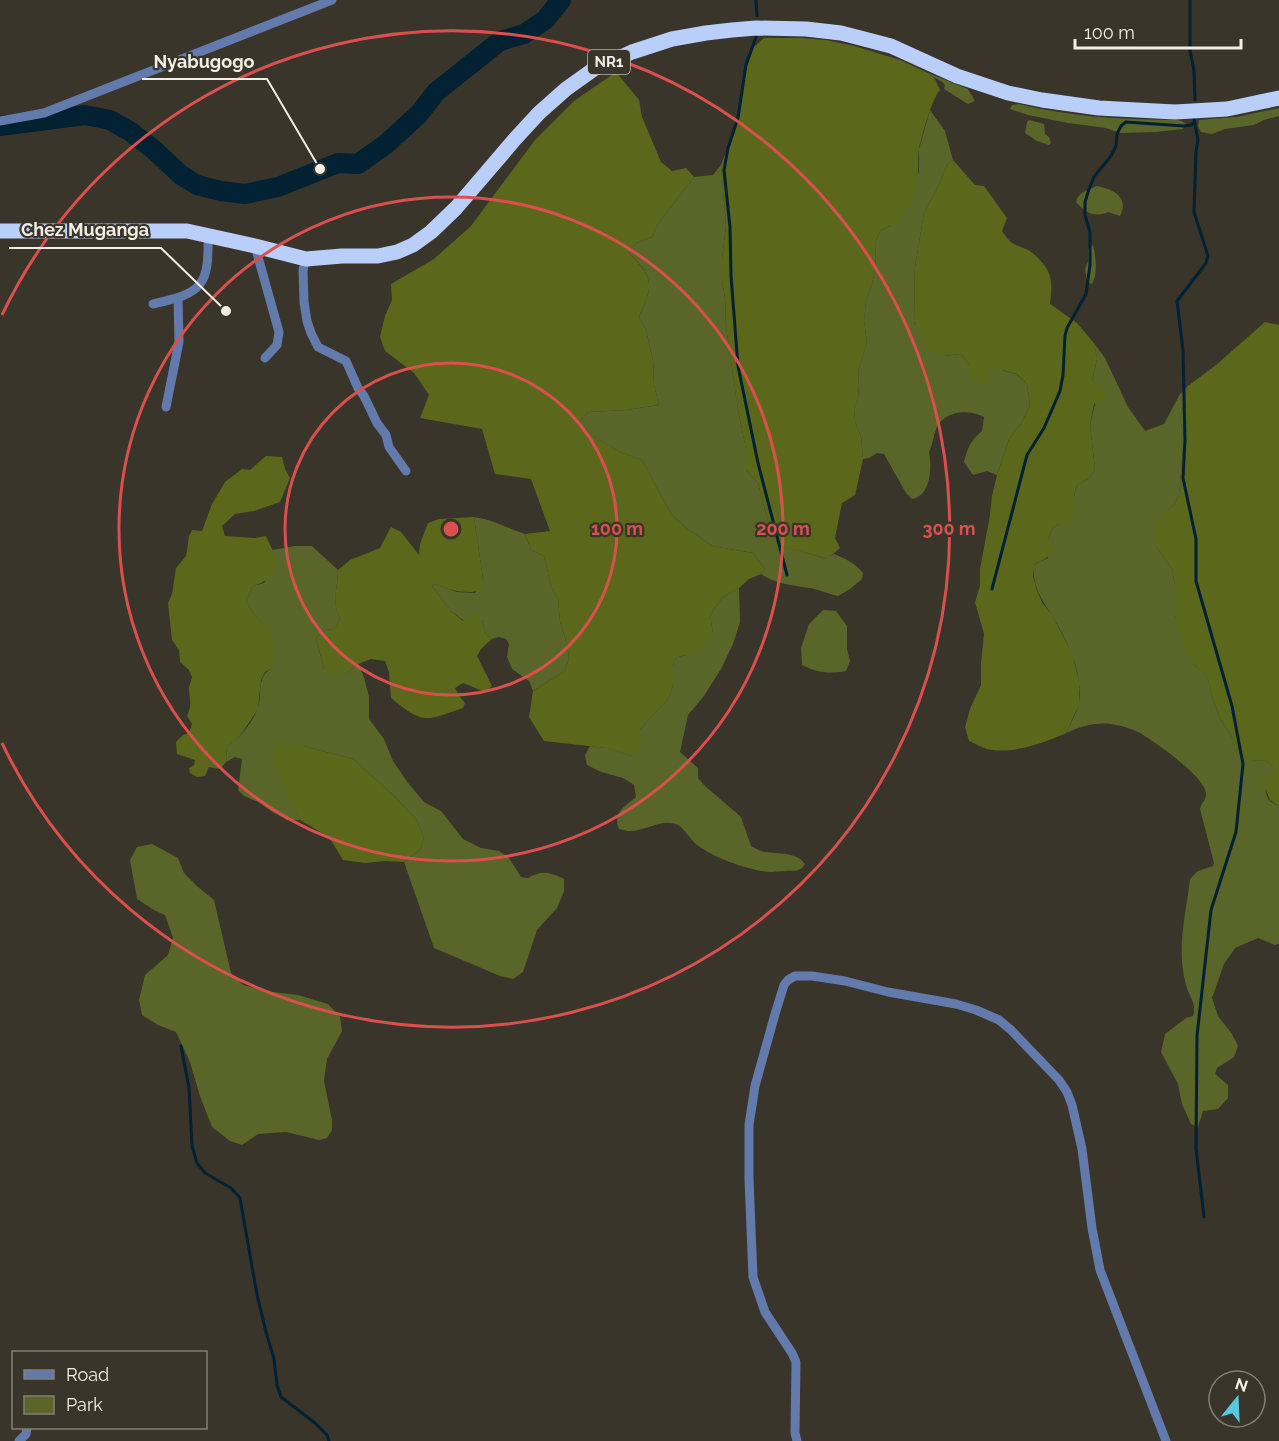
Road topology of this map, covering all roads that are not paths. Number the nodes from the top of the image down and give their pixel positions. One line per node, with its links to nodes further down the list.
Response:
1 (332, 0): 3 (street)
2 (1279, 98): 7 (highway, NR1)
3 (0, 121)
4 (0, 231): 5 (highway, NR1)
5 (208, 235): 6 (highway, NR1); 8 (street)
6 (255, 246): 7 (highway, NR1); 10 (street)
7 (306, 259): 12 (street)
8 (178, 298): 9 (street); 11 (street)
9 (153, 304)
10 (265, 358)
11 (166, 407)
12 (406, 471)
13 (797, 1441): 14 (street)
14 (1166, 1441)

